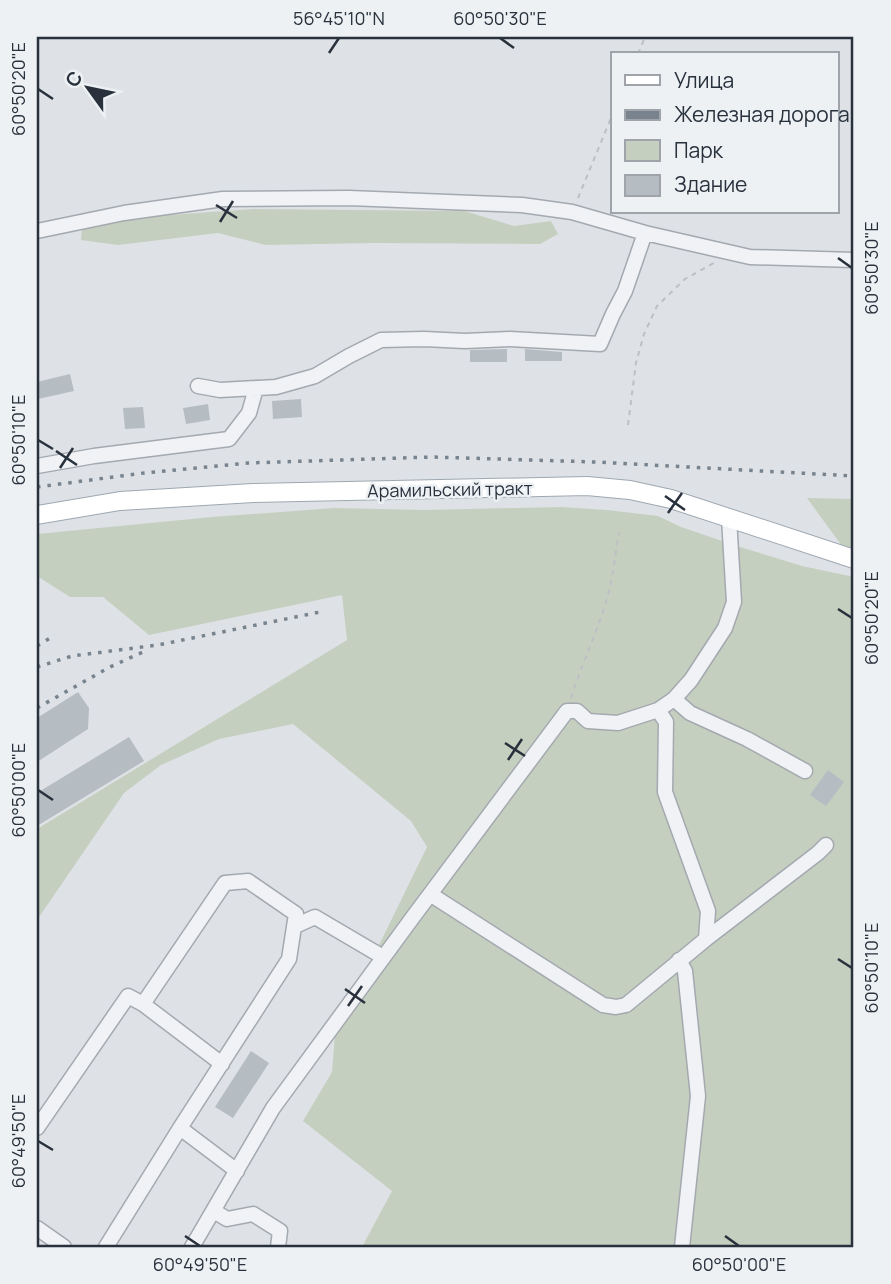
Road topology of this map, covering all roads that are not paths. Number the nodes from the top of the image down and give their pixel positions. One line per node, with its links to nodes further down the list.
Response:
1 (37, 231): 2 (street)
2 (645, 233): 3 (street); 5 (street)
3 (854, 260)
4 (198, 386): 5 (street)
5 (256, 388): 6 (street)
6 (37, 466)
7 (37, 515): 8 (main road, Арамильский тракт)
8 (729, 518): 9 (main road, Арамильский тракт); 10 (street)
9 (854, 559)
10 (674, 699): 11 (street); 12 (street)
11 (659, 710): 14 (street); 16 (street)
12 (806, 771)
13 (826, 845): 16 (street)
14 (430, 894): 17 (street); 18 (street)
15 (295, 926): 17 (street); 19 (street); 20 (street)
16 (706, 939): 18 (street)
17 (383, 957): 23 (street)
18 (679, 960): 30 (street)
19 (144, 1004): 20 (street); 21 (street)
20 (222, 1064): 22 (street)
21 (37, 1128)
22 (180, 1128): 23 (street); 27 (street)
23 (237, 1171): 24 (street)
24 (214, 1210): 28 (street); 29 (street)
25 (37, 1228): 26 (street)
26 (64, 1247)
27 (106, 1247)
28 (192, 1247)
29 (278, 1247)
30 (682, 1247)

